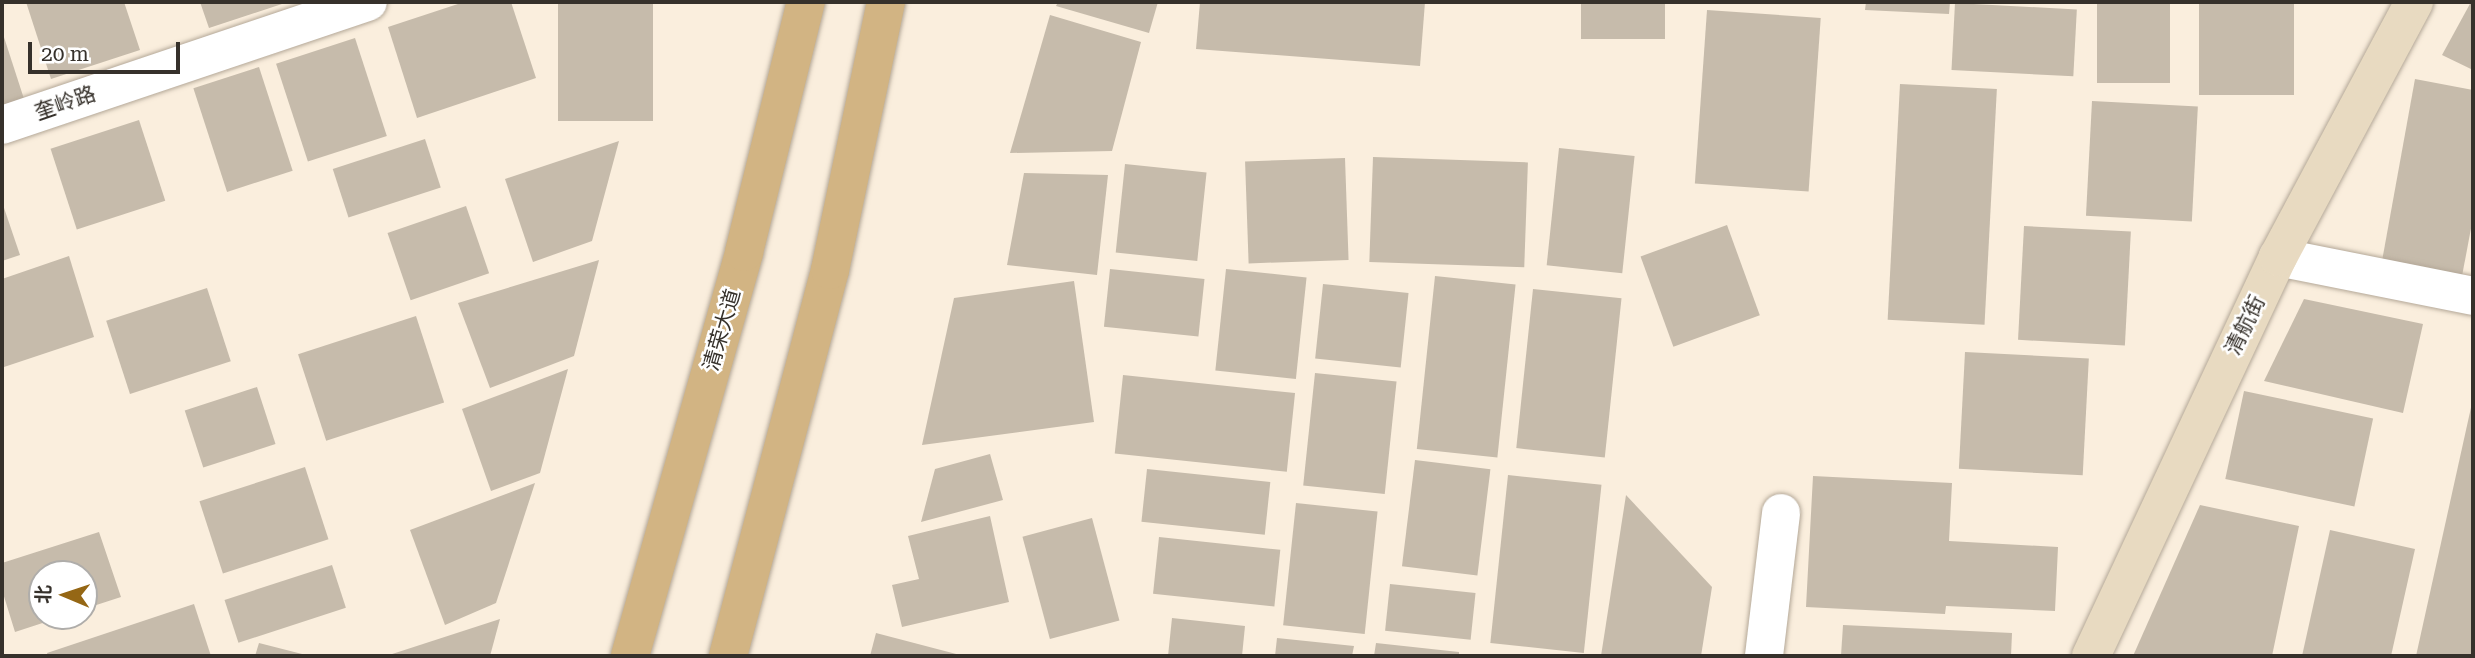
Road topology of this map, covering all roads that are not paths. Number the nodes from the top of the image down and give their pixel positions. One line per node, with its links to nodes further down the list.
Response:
1 (368, 2): 5 (street, 奎岭路)
2 (806, 2): 9 (main road, 清荣大道)
3 (886, 2): 10 (main road)
4 (2414, 2): 6 (street, 清航街)
5 (2, 125)
6 (2278, 257): 7 (street); 12 (street, 清航街)
7 (2473, 296)
8 (1781, 513): 11 (street)
9 (630, 656)
10 (728, 656)
11 (1764, 656)
12 (2091, 656)

